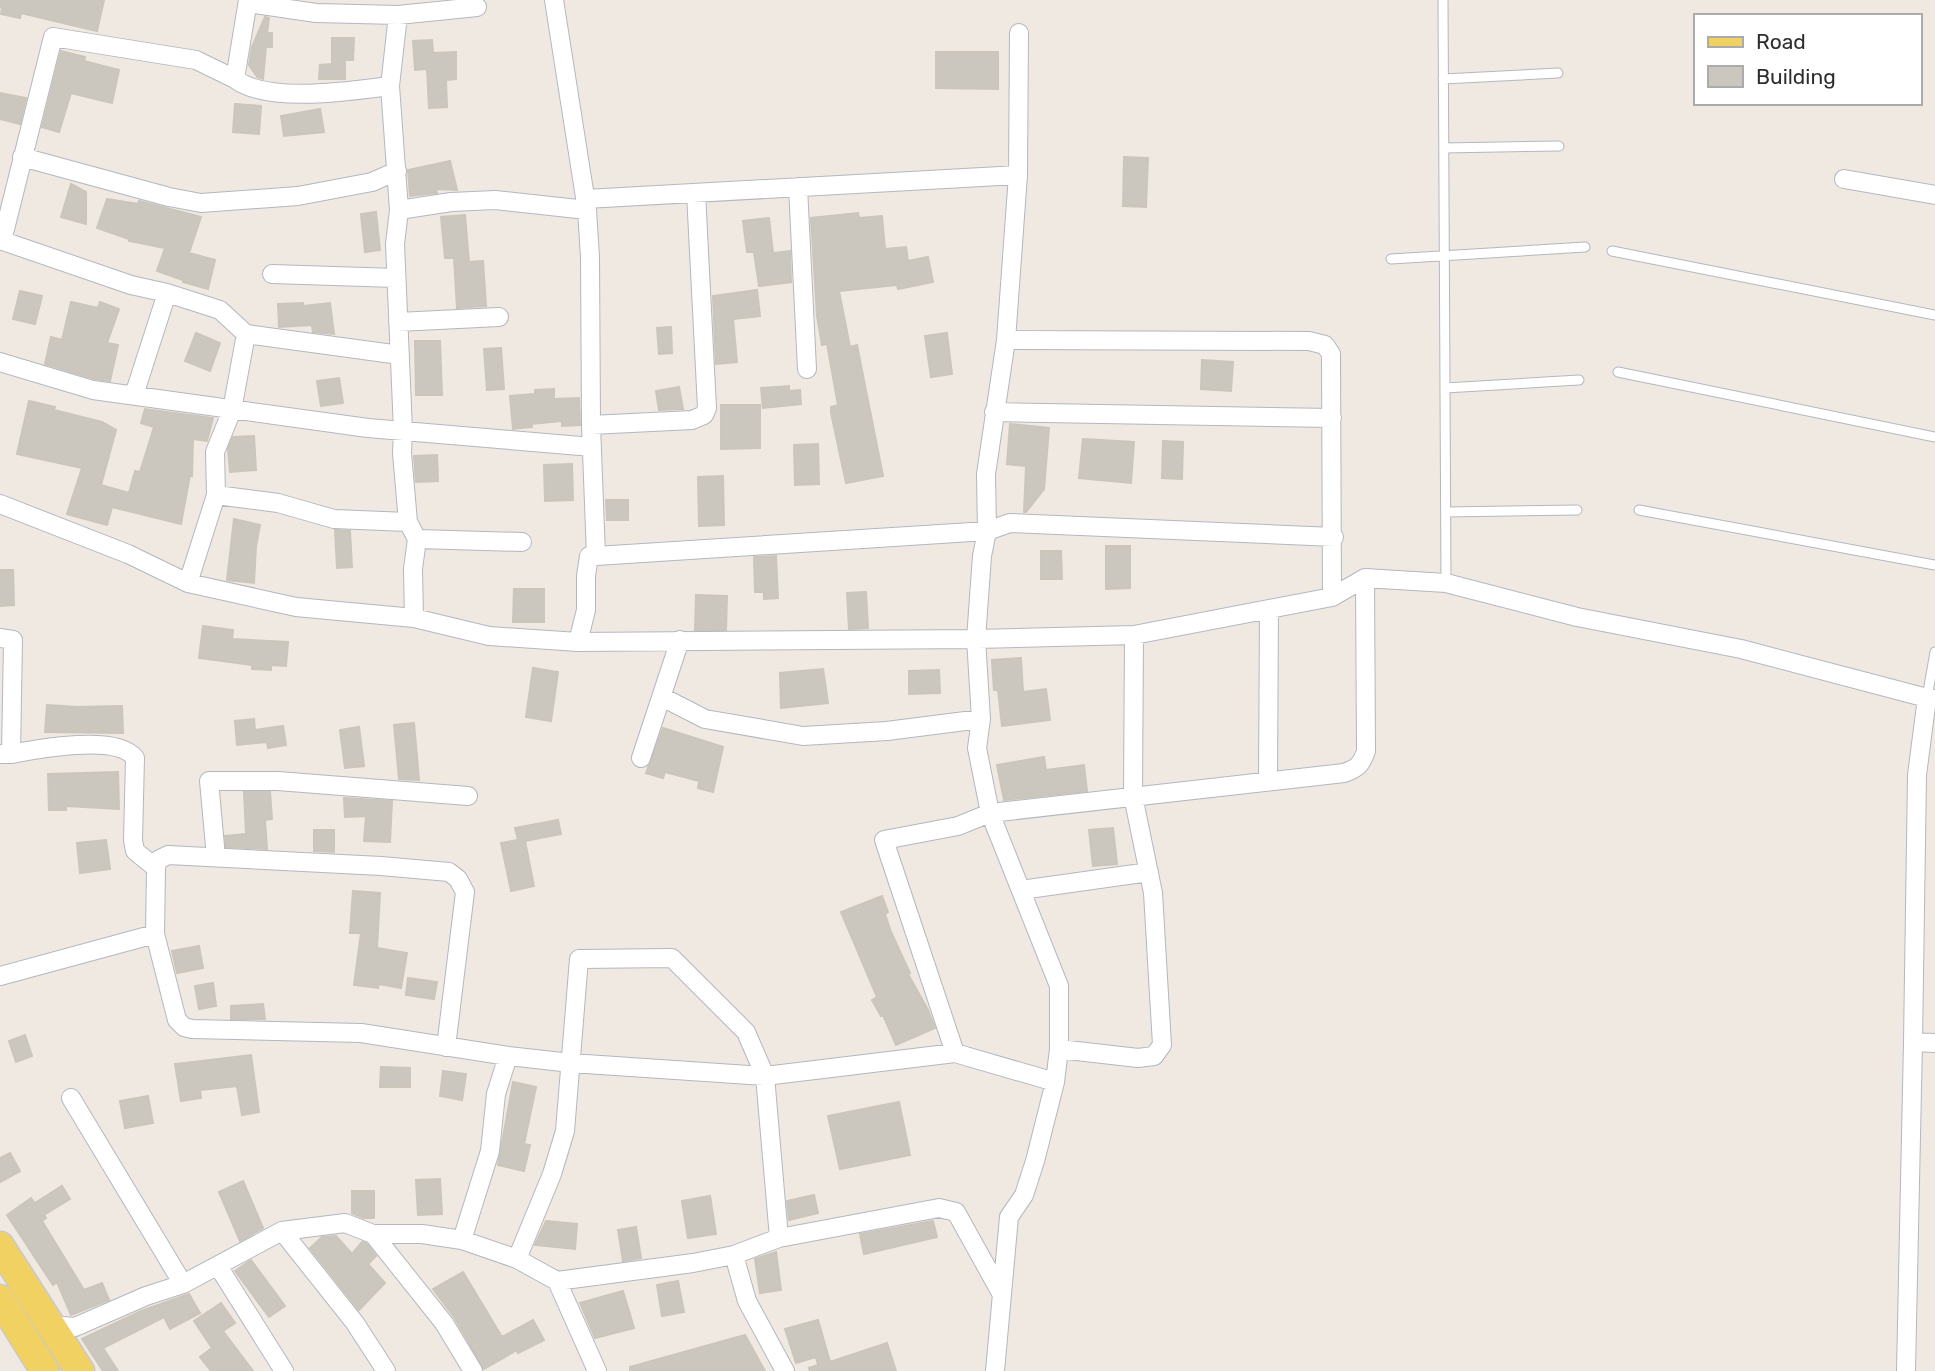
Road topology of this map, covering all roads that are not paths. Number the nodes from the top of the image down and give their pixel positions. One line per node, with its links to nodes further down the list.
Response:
1 (554, 0): 20 (street)
2 (1443, 0): 9 (lane)
3 (248, 1): 5 (street); 8 (street)
4 (477, 7): 5 (street)
5 (398, 15): 10 (street)
6 (1019, 33): 15 (street)
7 (1558, 73): 9 (lane)
8 (235, 79): 10 (street); 13 (street)
9 (1443, 79): 12 (lane)
10 (390, 86): 14 (street)
11 (1559, 146): 12 (lane)
12 (1444, 149): 25 (lane)
13 (22, 157): 14 (street); 22 (street)
14 (397, 171): 21 (street)
15 (1018, 175): 17 (street); 34 (street)
16 (1844, 179): 19 (street)
17 (798, 187): 18 (street); 37 (street)
18 (696, 193): 20 (street); 45 (street)
19 (1935, 195)
20 (586, 204): 21 (street); 45 (street)
21 (399, 210): 28 (street)
22 (1, 241): 29 (street)
23 (1584, 247): 25 (lane)
24 (1612, 251): 30 (lane)
25 (1444, 256): 26 (lane); 40 (lane)
26 (1391, 258)
27 (272, 275): 28 (street)
28 (396, 278): 32 (street)
29 (167, 293): 33 (street); 41 (street)
30 (1935, 315)
31 (499, 317): 32 (street)
32 (398, 322): 35 (street)
33 (246, 334): 35 (street); 42 (street)
34 (1006, 340): 43 (street); 44 (street)
35 (400, 355): 46 (street)
36 (0, 362): 41 (street)
37 (807, 369)
38 (1618, 372): 47 (lane)
39 (1579, 380): 40 (lane)
40 (1445, 388): 53 (lane)
41 (134, 395): 42 (street)
42 (232, 410): 46 (street); 49 (street)
43 (994, 412): 44 (street); 55 (street)
44 (1332, 418): 56 (street)
45 (591, 425): 48 (street)
46 (403, 430): 48 (street); 54 (street)
47 (1935, 437)
48 (592, 447): 59 (street)
49 (216, 495): 54 (street); 62 (street)
50 (0, 504): 62 (street)
51 (1577, 510): 53 (lane)
52 (1639, 510): 60 (lane)
53 (1446, 512): 63 (lane)
54 (408, 522): 57 (street)
55 (987, 531): 56 (street); 59 (street); 69 (street)
56 (1334, 537): 64 (street)
57 (417, 540): 58 (street); 66 (street)
58 (522, 542)
59 (596, 556): 71 (street)
60 (1935, 565)
61 (1365, 578): 63 (street); 64 (street); 78 (street)
62 (188, 583): 66 (street)
63 (1446, 583): 74 (street)
64 (1332, 597): 65 (street)
65 (1269, 610): 67 (street); 78 (street)
66 (414, 618): 71 (street)
67 (1134, 635): 69 (street); 80 (street)
68 (0, 638): 76 (street)
69 (976, 639): 70 (street); 75 (street)
70 (680, 640): 71 (street); 73 (street)
71 (578, 642)
72 (1935, 652): 74 (lane)
73 (662, 697): 75 (street); 77 (street)
74 (1931, 699): 88 (street)
75 (981, 719): 81 (street)
76 (5, 754): 83 (street)
77 (641, 758)
78 (1268, 781): 80 (street)
79 (468, 796): 82 (street)
80 (1133, 796): 81 (street); 84 (street)
81 (990, 813): 85 (street); 92 (street)
82 (216, 857): 83 (street); 90 (street)
83 (156, 868): 86 (street)
84 (1149, 872): 85 (street); 91 (street)
85 (1021, 890): 91 (street)
86 (155, 934): 87 (street); 90 (street)
87 (0, 976)
88 (1913, 1042): 89 (street); 119 (street)
89 (1935, 1043)
90 (446, 1047): 93 (street)
91 (1059, 1049): 96 (street)
92 (956, 1053): 95 (street); 96 (street)
93 (508, 1056): 94 (street); 101 (street)
94 (571, 1063): 95 (street); 95 (street); 104 (street)
95 (765, 1076): 100 (street)
96 (1055, 1082): 108 (street)
97 (71, 1098): 107 (street)
98 (282, 1231): 99 (street); 105 (street); 114 (street)
99 (373, 1234): 101 (street); 115 (street)
100 (779, 1238): 103 (street); 108 (street)
101 (462, 1240): 104 (street)
102 (0, 1246): 110 (main road)
103 (734, 1255): 106 (street); 117 (street)
104 (517, 1259): 106 (street)
105 (218, 1266): 107 (street); 113 (street)
106 (557, 1281): 116 (street)
107 (183, 1284): 110 (street)
108 (1001, 1293): 118 (street)
109 (0, 1299): 111 (main road)
110 (49, 1325): 112 (main road)
111 (45, 1371)
112 (80, 1371)
113 (284, 1371)
114 (386, 1371)
115 (473, 1371)
116 (597, 1371)
117 (785, 1371)
118 (995, 1371)
119 (1906, 1371)

